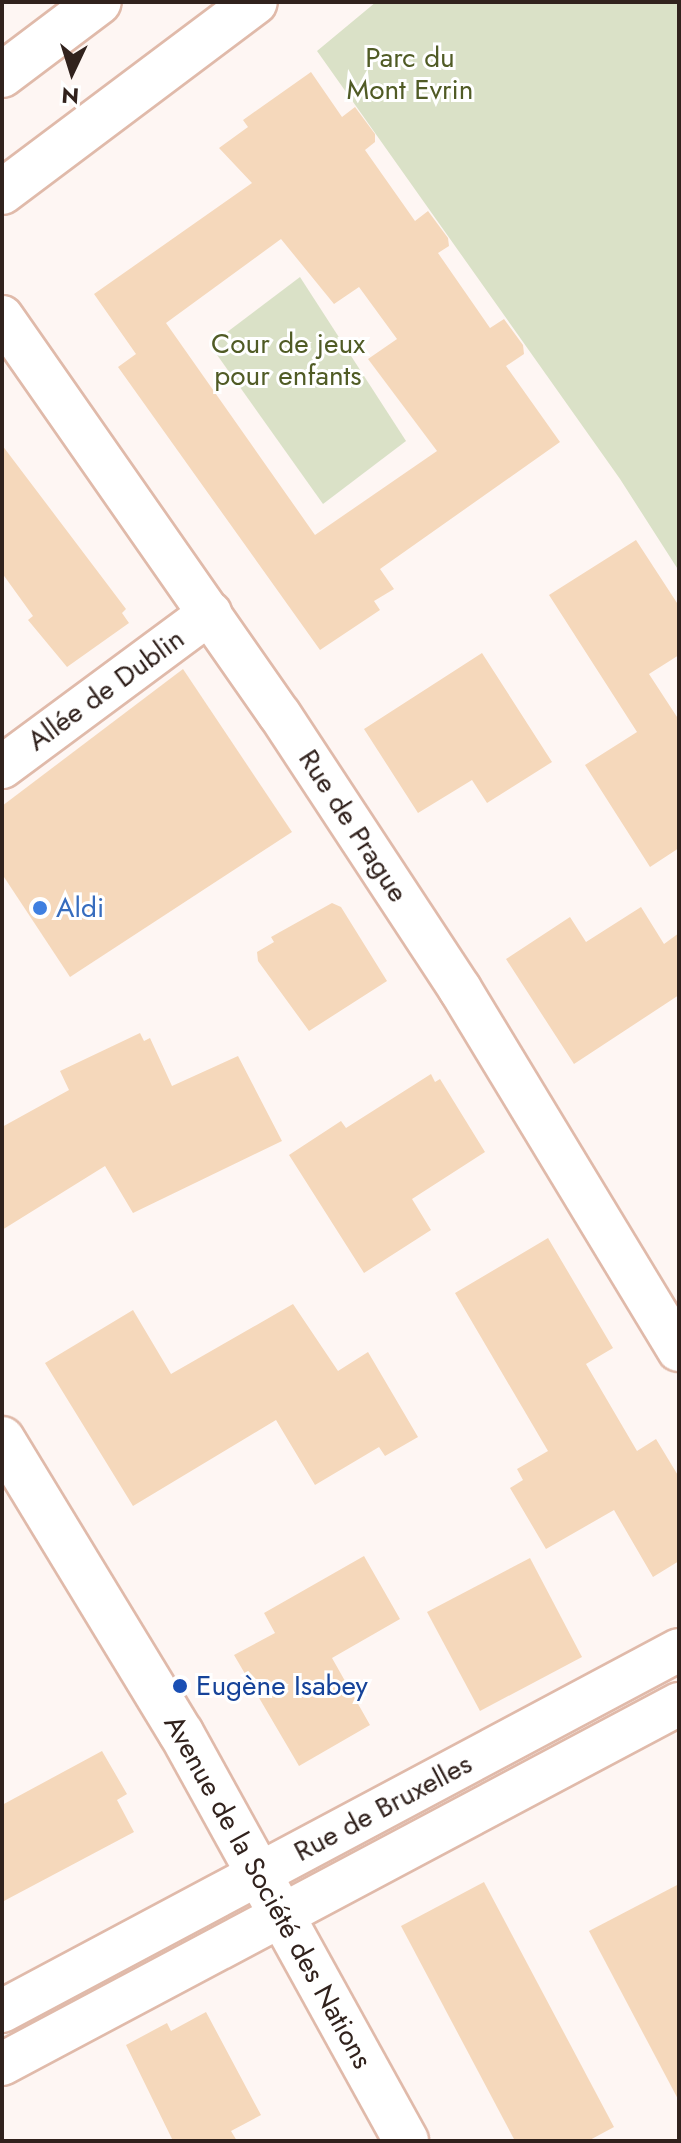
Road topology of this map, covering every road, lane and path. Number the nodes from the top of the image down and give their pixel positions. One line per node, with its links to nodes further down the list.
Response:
1 (99, 2): 3 (street)
2 (255, 2): 4 (street)
3 (2, 75)
4 (2, 192)
5 (2, 317): 6 (street, Rue de Prague)
6 (210, 613): 7 (street, Allée de Dublin); 8 (street, Rue de Prague)
7 (2, 767)
8 (679, 1350)
9 (2, 1439): 12 (street, Avenue de la Société des Nations)
10 (679, 1650): 12 (street, Rue de Bruxelles)
11 (679, 1704): 13 (street, Rue de Bruxelles)
12 (261, 1872): 13 (street, Avenue de la Société des Nations); 14 (street, Rue de Bruxelles)
13 (284, 1915): 15 (street, Rue de Bruxelles); 16 (street, Avenue de la Société des Nations)
14 (2, 2011)
15 (2, 2064)
16 (406, 2141)

